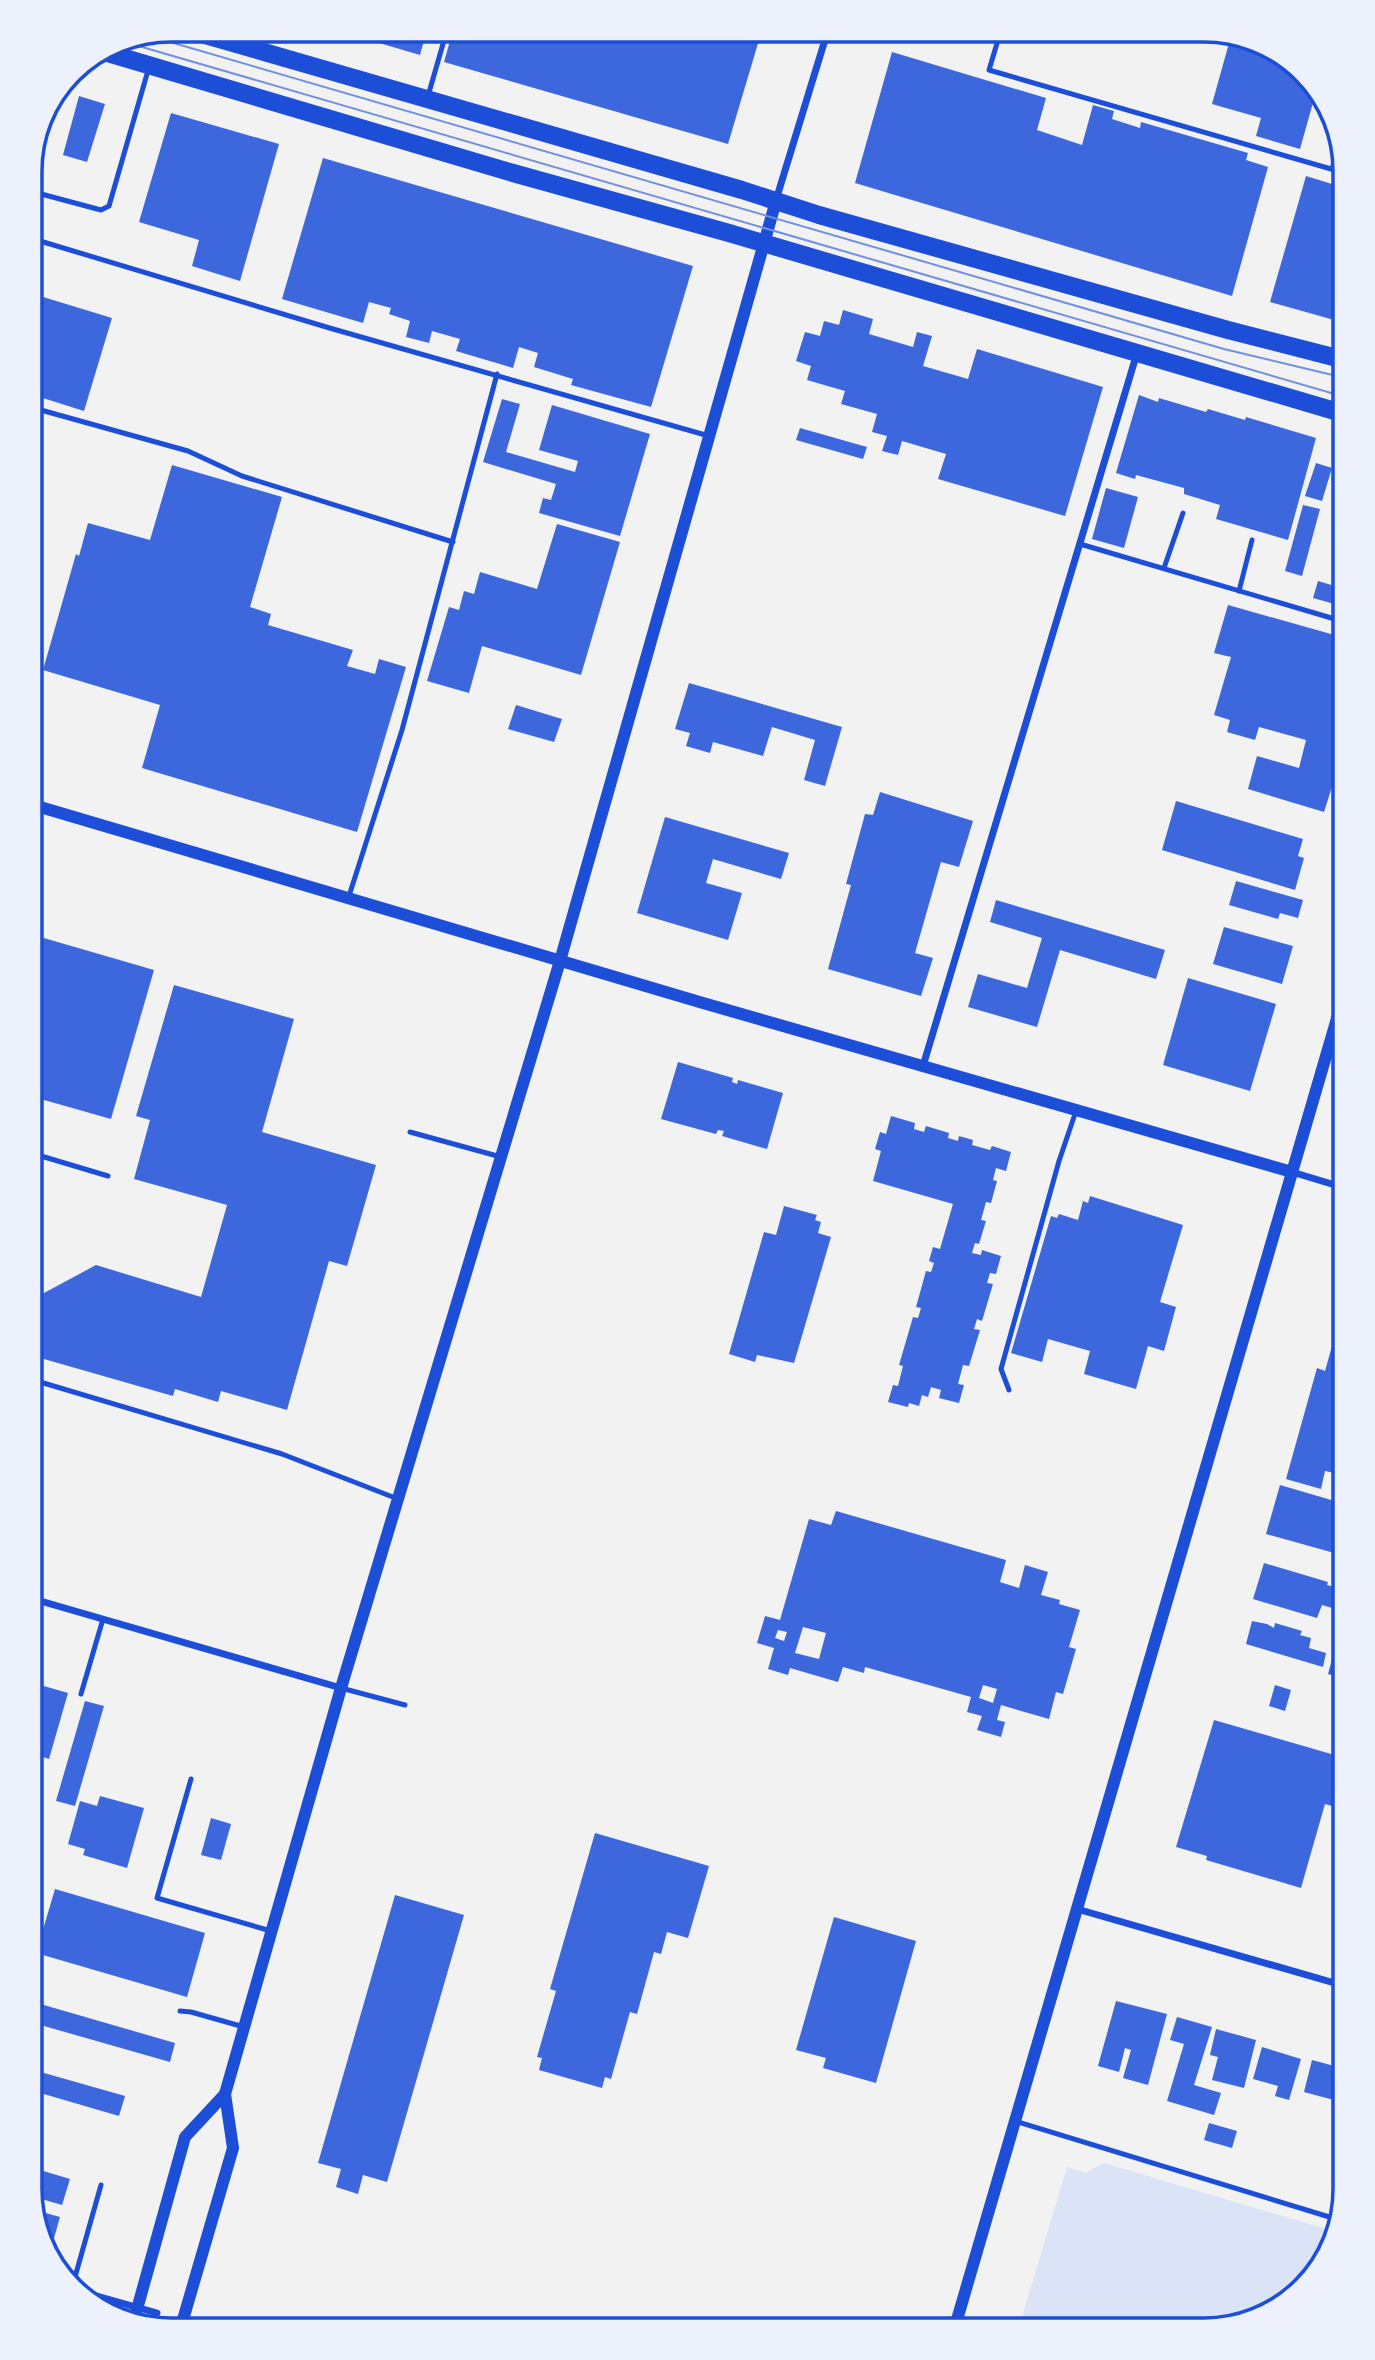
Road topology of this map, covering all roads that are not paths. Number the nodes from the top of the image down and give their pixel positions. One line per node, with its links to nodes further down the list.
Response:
1 (230, 42): 7 (main road)
2 (444, 42): 7 (lane)
3 (824, 42): 10 (street)
4 (997, 42): 8 (lane)
5 (114, 55): 6 (main road)
6 (149, 66): 9 (lane); 12 (main road)
7 (427, 99): 10 (main road)
8 (1332, 169)
9 (42, 194)
10 (776, 201): 12 (street); 14 (main road)
11 (42, 242): 15 (lane)
12 (764, 243): 13 (main road); 18 (street)
13 (1137, 352): 16 (main road); 22 (street)
14 (1333, 357)
15 (497, 374): 18 (lane); 21 (lane)
16 (1333, 410)
17 (42, 411): 21 (lane)
18 (709, 436): 28 (street)
19 (1183, 513): 23 (lane)
20 (1252, 540): 24 (lane)
21 (453, 542): 27 (lane)
22 (1080, 544): 23 (lane); 30 (street)
23 (1164, 568): 24 (lane)
24 (1239, 591): 25 (lane)
25 (1333, 618)
26 (42, 808): 27 (street)
27 (348, 899): 28 (street)
28 (560, 961): 30 (street); 34 (street)
29 (1333, 1032): 35 (street)
30 (923, 1066): 31 (street)
31 (1076, 1111): 35 (street); 39 (lane)
32 (410, 1132): 34 (lane)
33 (42, 1156): 36 (lane)
34 (501, 1157): 40 (street)
35 (1292, 1172): 37 (street); 47 (street)
36 (108, 1176)
37 (1333, 1184)
38 (42, 1383): 40 (lane)
39 (1009, 1390)
40 (398, 1499): 43 (street)
41 (42, 1601): 42 (street)
42 (103, 1619): 43 (street); 44 (lane)
43 (341, 1688): 45 (lane); 48 (street)
44 (81, 1694)
45 (405, 1705)
46 (191, 1779): 48 (lane)
47 (1077, 1909): 49 (street); 53 (street)
48 (271, 1931): 51 (street)
49 (1333, 1983)
50 (180, 2011): 51 (lane)
51 (244, 2027): 52 (street)
52 (225, 2094): 57 (street); 60 (street)
53 (1016, 2121): 55 (lane); 61 (street)
54 (101, 2185): 56 (lane)
55 (1330, 2217)
56 (75, 2275)
57 (136, 2313)
58 (157, 2313): 59 (street)
59 (141, 2314)
60 (183, 2318)
61 (958, 2318)

